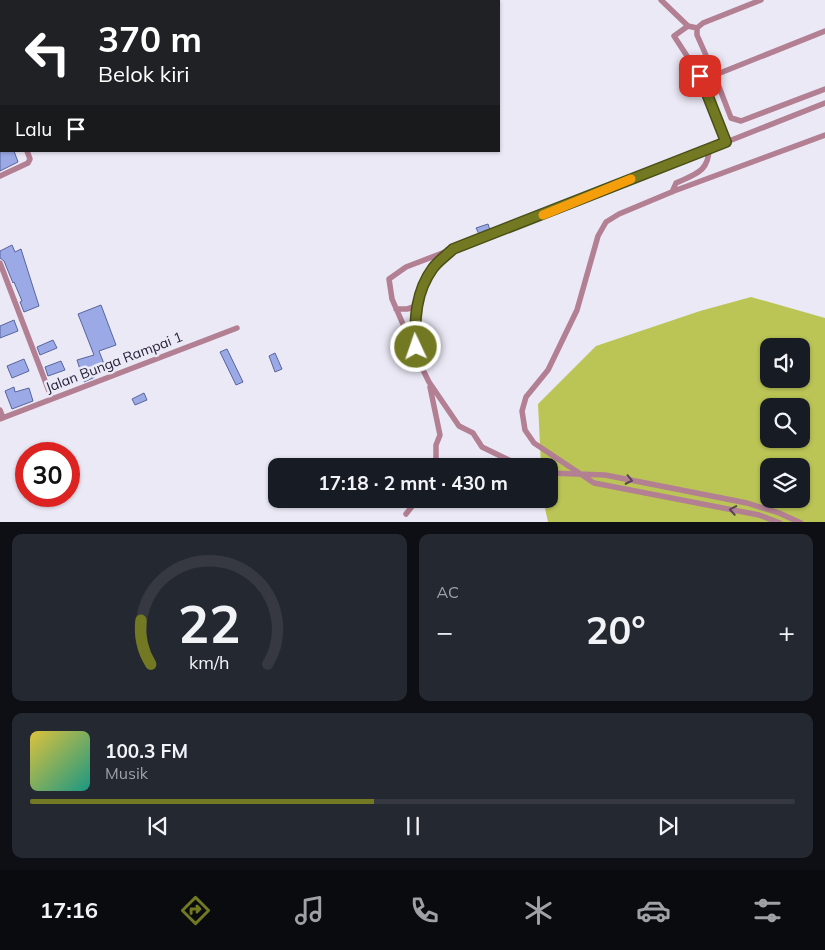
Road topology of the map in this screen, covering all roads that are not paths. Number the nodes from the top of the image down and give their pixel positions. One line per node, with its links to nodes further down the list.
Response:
1 (661, 0): 3 (street)
2 (760, 0): 4 (street)
3 (688, 26): 4 (street); 10 (street)
4 (697, 28): 6 (street)
5 (825, 31): 6 (street)
6 (715, 75): 7 (street)
7 (825, 89)
8 (825, 103): 10 (street)
9 (825, 135): 14 (street)
10 (726, 142): 11 (street)
11 (709, 148): 14 (street); 15 (street)
12 (27, 152): 13 (street)
13 (0, 176)
14 (672, 192): 28 (street)
15 (453, 249): 17 (street); 18 (street)
16 (0, 263): 22 (street)
17 (417, 306): 18 (street); 20 (street)
18 (396, 309): 20 (street)
19 (237, 328): 22 (street, Jalan Bunga Rampai 1)
20 (417, 357): 21 (street)
21 (429, 382): 25 (street); 26 (street)
22 (52, 399): 24 (street, Jalan Bunga Rampai 1)
23 (0, 410): 24 (street)
24 (2, 418)
25 (436, 458)
26 (505, 458)
27 (558, 474): 28 (street)
28 (581, 475): 31 (street, one-way to 28); 32 (street, one-way to 32)
29 (411, 508): 30 (street)
30 (406, 514)
31 (780, 522)
32 (801, 522)

